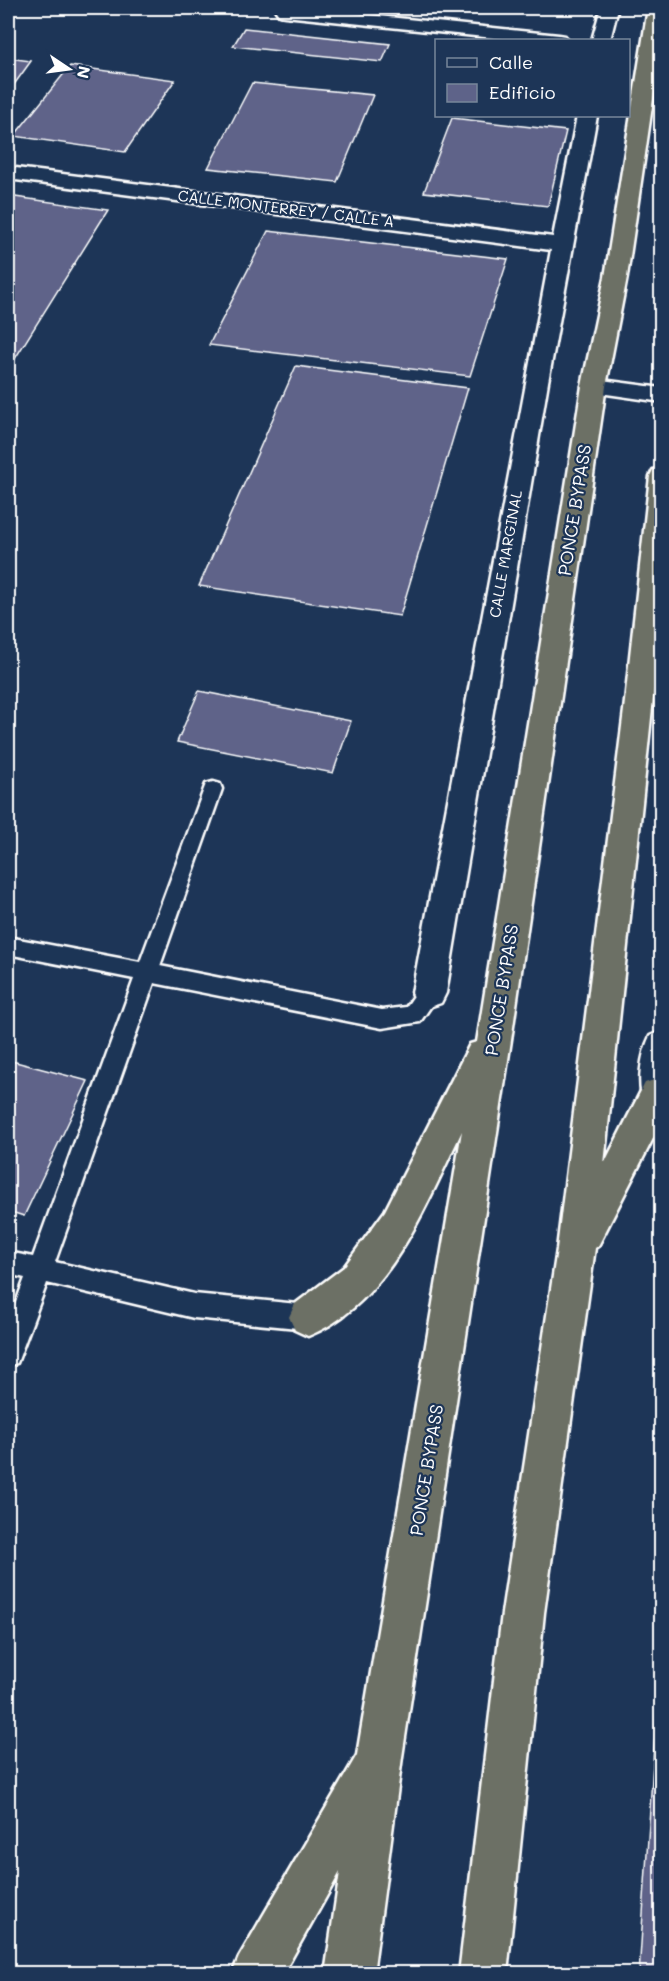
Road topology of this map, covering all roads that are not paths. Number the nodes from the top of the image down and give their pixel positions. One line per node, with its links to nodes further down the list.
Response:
1 (609, 8): 5 (street)
2 (657, 8): 9 (highway, PONCE BYPASS)
3 (285, 11): 4 (street)
4 (550, 39)
5 (601, 39)
6 (587, 117): 8 (street, CALLE MARGINAL)
7 (8, 173): 8 (street, CALLE MONTERREY / CALLE A)
8 (564, 245): 15 (street, CALLE MARGINAL)
9 (594, 386): 10 (street); 16 (highway, PONCE BYPASS)
10 (662, 395)
11 (662, 476): 19 (highway)
12 (213, 789): 14 (lane)
13 (8, 945): 14 (lane)
14 (146, 973): 15 (lane); 21 (lane)
15 (429, 993)
16 (496, 1027): 22 (highway); 24 (highway, PONCE BYPASS)
17 (662, 1046): 18 (street)
18 (657, 1094): 19 (highway)
19 (576, 1249): 25 (highway)
20 (8, 1263): 21 (lane)
21 (40, 1271): 22 (lane); 23 (lane)
22 (308, 1317)
23 (8, 1354)
24 (379, 1757): 26 (highway); 27 (highway, PONCE BYPASS)
25 (491, 1914): 28 (highway); 29 (highway)
26 (256, 1974)
27 (349, 1974)
28 (483, 1974)
29 (501, 1974)

